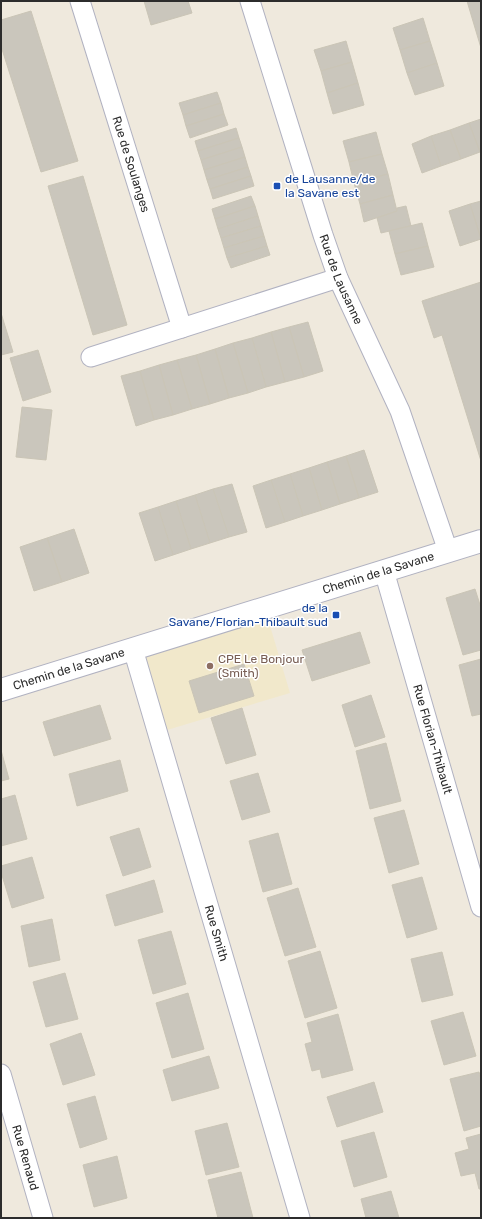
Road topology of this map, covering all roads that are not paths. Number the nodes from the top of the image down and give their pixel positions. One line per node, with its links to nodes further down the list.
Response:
1 (80, 1): 4 (street, Rue de Soulanges)
2 (250, 1): 3 (street, Rue de Lausanne)
3 (338, 278): 4 (street); 7 (street, Rue de Lausanne)
4 (182, 328): 5 (street)
5 (91, 357)
6 (481, 541): 7 (street, Chemin de la Savane)
7 (448, 551): 8 (street, Chemin de la Savane)
8 (384, 571): 9 (street, Chemin de la Savane); 11 (street, Rue Florian-Thibault)
9 (132, 649): 10 (street, Chemin de la Savane); 14 (street, Rue Smith)
10 (1, 690)
11 (481, 907)
12 (1, 1074): 13 (street, Rue Renaud)
13 (43, 1218)
14 (300, 1218)

